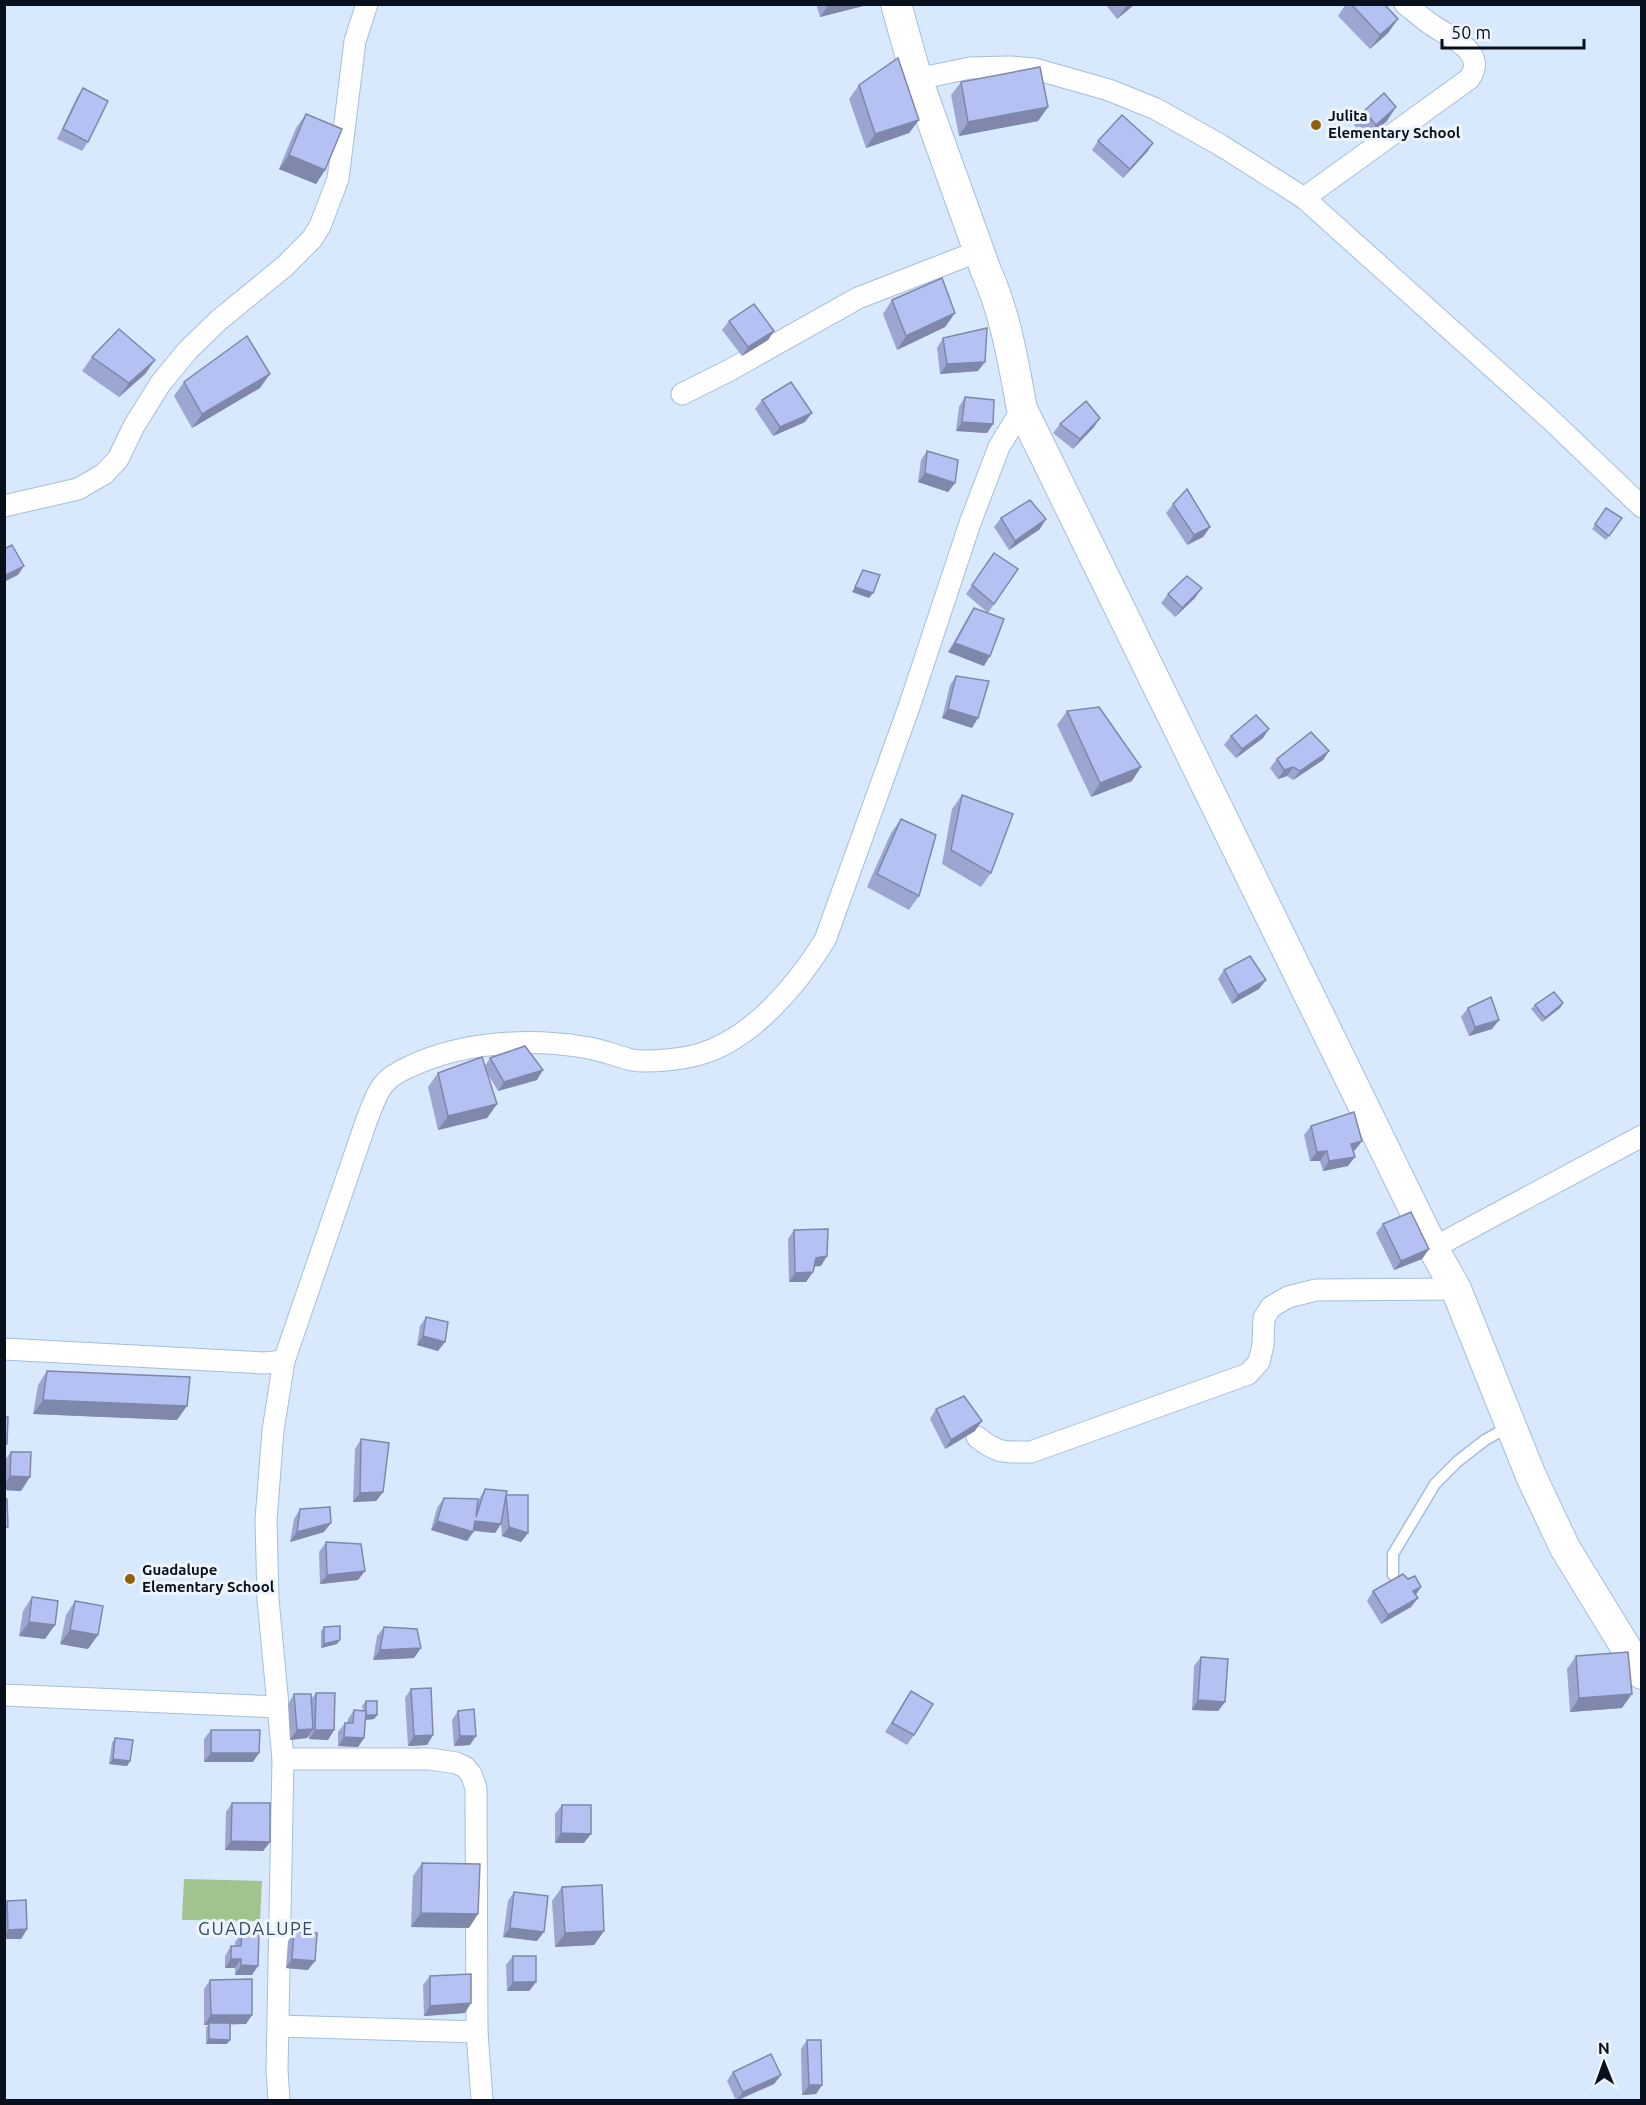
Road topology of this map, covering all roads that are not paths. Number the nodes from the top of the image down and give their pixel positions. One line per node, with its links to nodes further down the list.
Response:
1 (367, 4): 9 (street)
2 (896, 4): 4 (street)
3 (1405, 4): 5 (street)
4 (917, 79): 5 (street); 6 (street)
5 (1305, 198): 10 (street)
6 (979, 250): 7 (street); 8 (street)
7 (682, 394)
8 (1022, 409): 12 (street); 15 (street)
9 (4, 506)
10 (1641, 507)
11 (1641, 1136): 12 (street)
12 (1433, 1248): 13 (street)
13 (1456, 1289): 16 (street); 17 (street)
14 (4, 1349): 15 (street)
15 (284, 1361): 21 (street)
16 (1510, 1425): 18 (lane); 19 (street)
17 (977, 1437)
18 (1393, 1575)
19 (1641, 1674)
20 (4, 1695): 21 (street)
21 (277, 1707): 22 (street)
22 (283, 1759): 23 (street); 24 (street)
23 (279, 2026): 24 (street); 25 (street)
24 (477, 2032): 26 (street)
25 (279, 2100)
26 (482, 2100)

